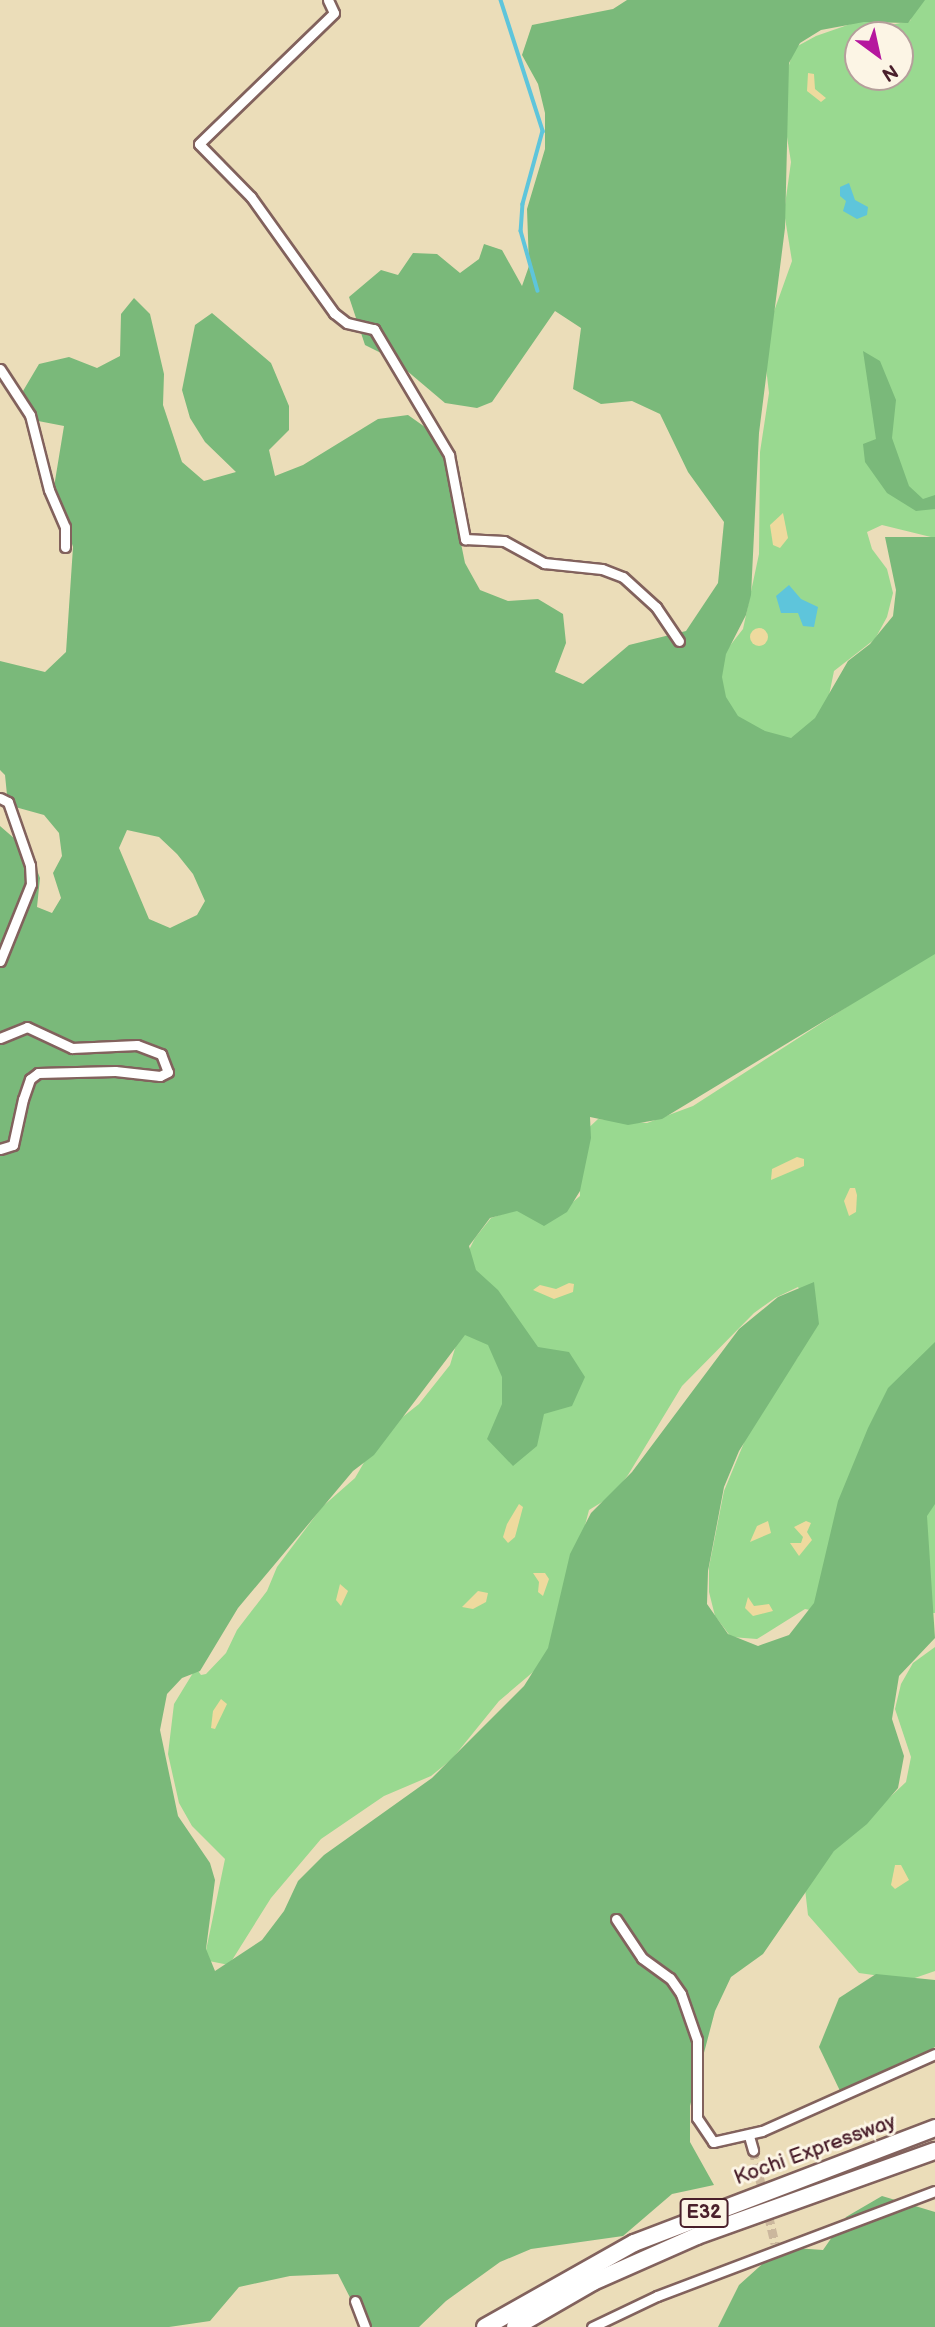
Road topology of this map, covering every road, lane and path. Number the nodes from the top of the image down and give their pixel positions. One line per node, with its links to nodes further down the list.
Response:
1 (328, 0): 4 (street)
2 (0, 369): 3 (street)
3 (65, 547)
4 (679, 641)
5 (0, 798): 6 (street)
6 (0, 961)
7 (0, 1038): 8 (street)
8 (0, 1149)
9 (616, 1919): 12 (street)
10 (935, 2054): 12 (street)
11 (935, 2128): 18 (highway, Kochi Expressway / E32)
12 (749, 2136): 13 (street)
13 (753, 2150)
14 (935, 2151): 19 (highway, Kochi Expressway / E32)
15 (935, 2191): 20 (street)
16 (355, 2301): 17 (street)
17 (365, 2327)
18 (485, 2327)
19 (514, 2327)
20 (592, 2327)

